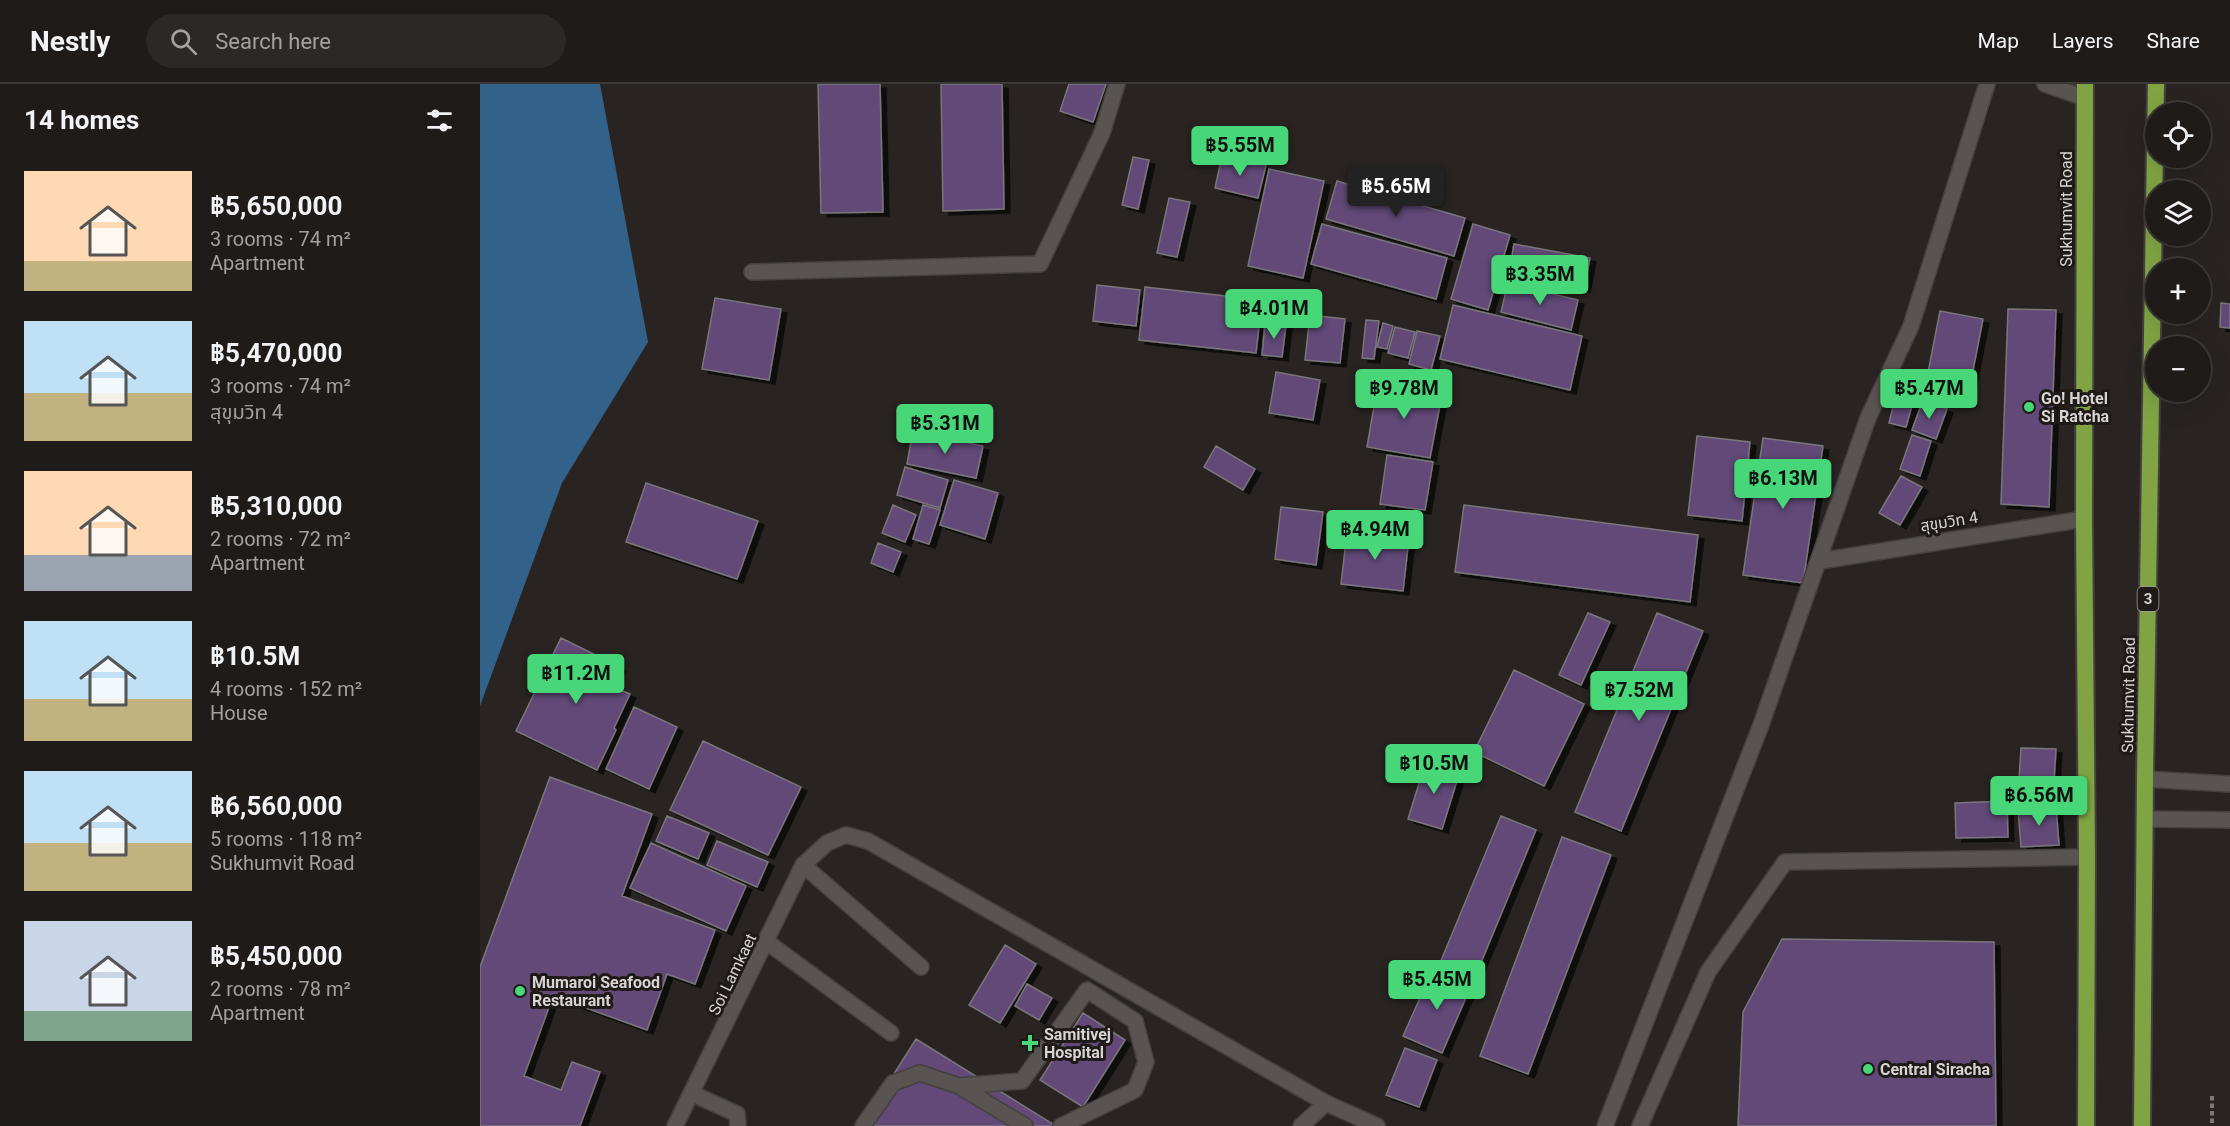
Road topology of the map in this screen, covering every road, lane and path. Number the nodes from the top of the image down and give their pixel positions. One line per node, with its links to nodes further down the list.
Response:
1 (1117, 84): 6 (street)
2 (1987, 84): 8 (street)
3 (2045, 84): 5 (street)
4 (2156, 84): 9 (highway, Sukhumvit Road / 3)
5 (2085, 91): 7 (highway, Sukhumvit Road)
6 (752, 272)
7 (2084, 519): 8 (street, สุขุมวิท 4); 13 (highway, Sukhumvit Road)
8 (1820, 561): 29 (street)
9 (2145, 778): 10 (street); 11 (highway, Sukhumvit Road / 3)
10 (2230, 784)
11 (2145, 819): 12 (street); 32 (highway, Sukhumvit Road / 3)
12 (2230, 820)
13 (2087, 857): 30 (street); 31 (highway, Sukhumvit Road)
14 (803, 865): 15 (street, Soi Lamkaet); 16 (street); 21 (street, Soi Lamkaet)
15 (767, 942): 17 (street); 19 (street, Soi Lamkaet)
16 (921, 967)
17 (891, 1033)
18 (959, 1086): 24 (street); 25 (street); 26 (street)
19 (693, 1094): 22 (street); 23 (street, Soi Lamkaet)
20 (2212, 1096): 33 (path)
21 (1326, 1103): 27 (street); 28 (street)
22 (736, 1122)
23 (675, 1126)
24 (862, 1126)
25 (1025, 1126)
26 (1061, 1126)
27 (1301, 1126)
28 (1377, 1126)
29 (1605, 1126)
30 (1640, 1126)
31 (2086, 1126)
32 (2142, 1126)
33 (2212, 1126)

